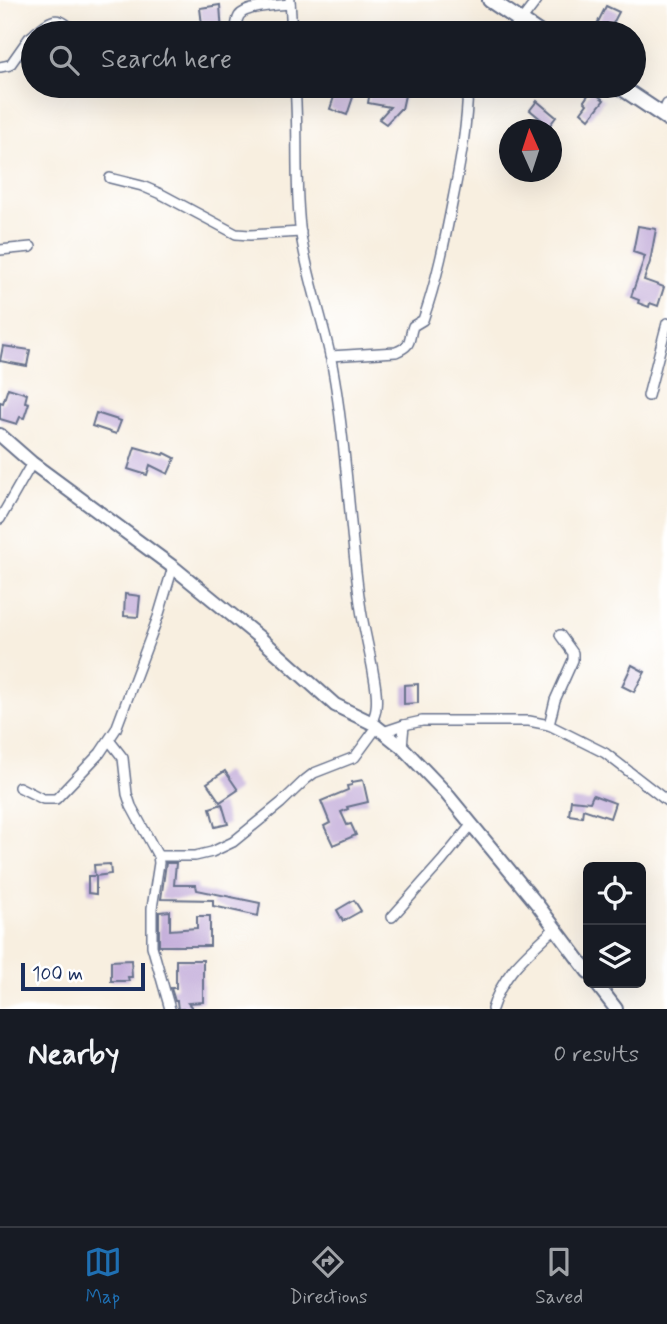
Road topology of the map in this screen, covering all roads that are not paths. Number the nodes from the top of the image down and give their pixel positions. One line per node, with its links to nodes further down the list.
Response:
1 (490, 0): 6 (main road)
2 (537, 0): 6 (street)
3 (290, 2): 4 (street); 5 (street)
4 (238, 21)
5 (291, 21)
6 (521, 21)
7 (21, 49): 8 (street)
8 (0, 67)
9 (296, 98): 14 (street)
10 (467, 98): 18 (street)
11 (640, 98): 12 (main road)
12 (665, 112)
13 (110, 178): 14 (street)
14 (301, 232): 18 (street)
15 (31, 247): 16 (street)
16 (0, 250)
17 (667, 323): 19 (street)
18 (330, 356): 27 (street)
19 (648, 396)
20 (0, 435): 21 (street)
21 (32, 463): 22 (street); 23 (street)
22 (0, 519)
23 (173, 567): 27 (street); 28 (street)
24 (560, 635): 26 (street)
25 (404, 725): 26 (street); 27 (street); 29 (street)
26 (549, 725): 31 (street)
27 (377, 727): 29 (street); 33 (street)
28 (109, 740): 30 (street); 33 (street)
29 (402, 747): 32 (street)
30 (19, 787)
31 (666, 798)
32 (472, 824): 34 (street); 35 (street)
33 (158, 856): 38 (street)
34 (392, 917)
35 (555, 928): 36 (street); 39 (street)
36 (583, 965)
37 (600, 988): 40 (street)
38 (170, 1009)
39 (492, 1009)
40 (616, 1009)

